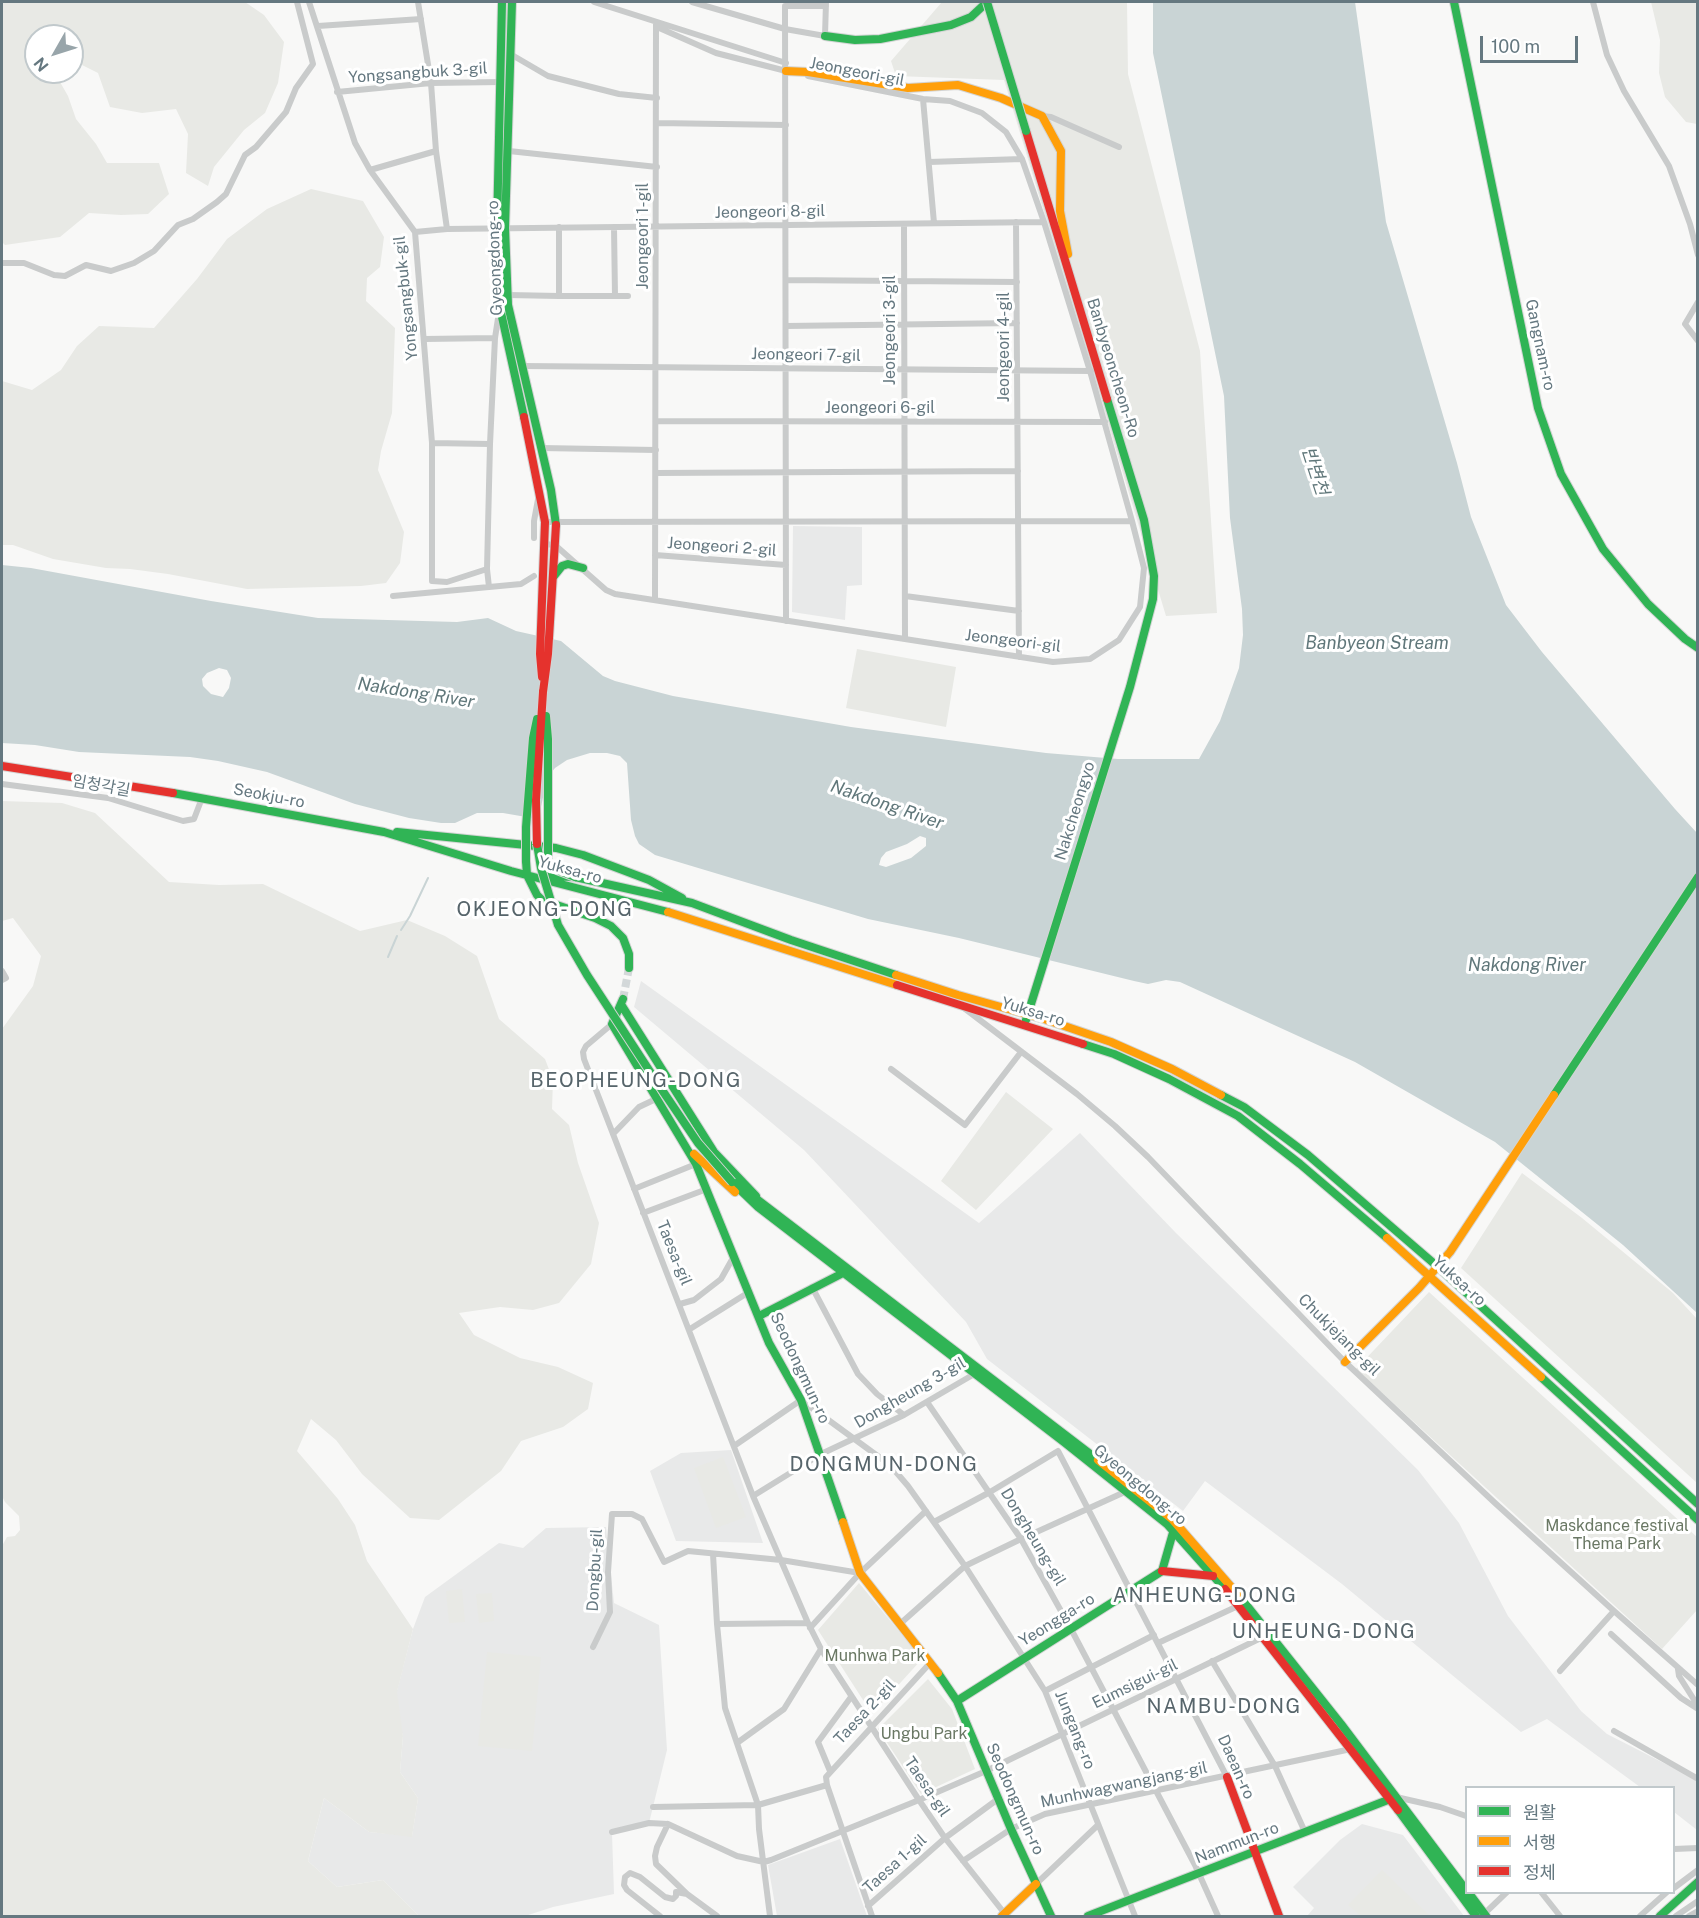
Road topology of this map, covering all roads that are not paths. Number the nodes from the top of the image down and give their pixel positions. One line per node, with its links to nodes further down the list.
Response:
1 (297, 2): 46 (street)
2 (309, 2): 14 (street, Yongsangbuk-gil)
3 (418, 2): 12 (street)
4 (502, 2): 19 (street, Gyeongdong-ro)
5 (512, 2): 17 (street, Gyeongdong-ro)
6 (594, 2): 13 (street)
7 (692, 2): 15 (street)
8 (987, 2): 16 (street); 47 (street, Banbyeoncheon-Ro, bridge)
9 (1454, 2): 109 (street, Gangnam-ro)
10 (1593, 2): 45 (street)
11 (826, 4): 15 (street, Jeongeori 2-gil); 16 (street)
12 (421, 19): 14 (street); 20 (street)
13 (657, 24): 18 (street); 18 (street); 22 (street, Jeongeori 1-gil)
14 (318, 26): 21 (street, Yongsangbuk-gil)
15 (785, 29): 16 (street); 18 (street, Jeongeori 2-gil)
16 (825, 36)
17 (512, 55): 22 (street); 29 (street, Gyeongdong-ro)
18 (786, 67): 23 (street, Jeongeori-gil); 24 (street); 26 (street, Jeongeori 2-gil)
19 (501, 82): 20 (street, Yongsangbuk 3-gil); 42 (street, Gyeongdong-ro)
20 (431, 83): 21 (street, Yongsangbuk 3-gil); 28 (street)
21 (337, 92): 33 (street, Yongsangbuk-gil)
22 (657, 98): 25 (street, Jeongeori 1-gil)
23 (923, 99): 30 (street, Jeongeori-gil); 31 (street, Jeongeori-gil)
24 (1042, 116): 27 (street); 47 (street)
25 (657, 123): 26 (street); 32 (street, Jeongeori 1-gil)
26 (786, 125): 38 (street, Jeongeori 2-gil)
27 (1119, 147)
28 (436, 151): 33 (street); 43 (street)
29 (509, 151): 32 (street); 42 (street, Gyeongdong-ro)
30 (1022, 159): 31 (street); 35 (street, Jeongeori-gil)
31 (929, 162): 36 (street, Jeongeori-gil)
32 (657, 167): 39 (street, Jeongeori 1-gil)
33 (370, 170): 44 (street, Yongsangbuk-gil)
34 (1016, 222): 35 (street, Jeongeori 8-gil); 36 (street, Jeongeori 8-gil); 50 (street, Jeongeori 4-gil)
35 (1044, 222): 67 (street, Jeongeori-gil)
36 (933, 223): 37 (street, Jeongeori 8-gil)
37 (904, 224): 38 (street, Jeongeori 8-gil); 49 (street, Jeongeori 3-gil)
38 (786, 225): 39 (street, Jeongeori 8-gil); 48 (street, Jeongeori 2-gil)
39 (657, 226): 41 (street, Jeongeori 8-gil); 64 (street, Jeongeori 1-gil)
40 (559, 227): 41 (street, Jeongeori 8-gil); 42 (street, Jeongeori 8-gil); 52 (street)
41 (614, 227): 53 (street)
42 (501, 228): 43 (street, Jeongeori 8-gil); 51 (street, Gyeongdong-ro); 56 (street, Gyeongdong-ro)
43 (447, 229): 44 (street, Jeongeori 8-gil)
44 (415, 232): 61 (street, Yongsangbuk-gil)
45 (1698, 255)
46 (2, 263)
47 (1070, 277): 67 (street, Banbyeoncheon-Ro)
48 (786, 280): 49 (street); 59 (street, Jeongeori 2-gil)
49 (904, 281): 50 (street); 58 (street, Jeongeori 3-gil)
50 (1017, 282): 57 (street, Jeongeori 4-gil)
51 (508, 296): 52 (street); 63 (street, Gyeongdong-ro)
52 (560, 296): 53 (street)
53 (615, 296): 54 (street)
54 (628, 296)
55 (1698, 302): 62 (street)
56 (500, 308): 60 (street); 82 (street, Gyeongdong-ro)
57 (1017, 323): 58 (street); 68 (street, Jeongeori 4-gil)
58 (904, 325): 59 (street); 66 (street, Jeongeori 3-gil)
59 (786, 326): 65 (street, Jeongeori 2-gil)
60 (495, 338): 61 (street); 75 (street)
61 (425, 339): 74 (street, Yongsangbuk-gil)
62 (1698, 340)
63 (522, 366): 64 (street, Jeongeori 7-gil); 76 (street, Gyeongdong-ro)
64 (656, 368): 65 (street, Jeongeori 7-gil); 69 (street, Jeongeori 1-gil)
65 (786, 369): 66 (street, Jeongeori 7-gil); 70 (street, Jeongeori 2-gil)
66 (904, 370): 68 (street, Jeongeori 7-gil); 71 (street, Jeongeori 3-gil)
67 (1094, 370): 68 (street, Jeongeori 7-gil); 73 (street, Jeongeori-gil); 106 (street, Banbyeoncheon-Ro)
68 (1017, 371): 72 (street, Jeongeori 4-gil)
69 (656, 421): 70 (street, Jeongeori 6-gil); 77 (street, Jeongeori 1-gil)
70 (786, 421): 71 (street, Jeongeori 6-gil); 79 (street, Jeongeori 2-gil)
71 (904, 422): 72 (street, Jeongeori 6-gil); 80 (street, Jeongeori 3-gil)
72 (1018, 422): 73 (street, Jeongeori 6-gil); 78 (street, Jeongeori 4-gil)
73 (1105, 422): 85 (street, Jeongeori-gil)
74 (432, 443): 75 (street); 99 (street, Yongsangbuk-gil)
75 (490, 444): 96 (street)
76 (541, 448): 77 (street); 87 (street, Gyeongdong-ro)
77 (656, 450): 81 (street, Jeongeori 1-gil)
78 (1018, 471): 80 (street); 84 (street, Jeongeori 4-gil)
79 (786, 472): 80 (street); 81 (street); 89 (street, Jeongeori 2-gil)
80 (904, 472): 83 (street, Jeongeori 3-gil)
81 (656, 473): 88 (street, Jeongeori 1-gil)
82 (540, 490): 86 (street, Gyeongdong-ro); 90 (street)
83 (905, 521): 84 (street); 89 (street); 103 (street, Jeongeori 3-gil)
84 (1018, 521): 85 (street); 105 (street, Jeongeori 4-gil)
85 (1132, 521): 110 (street, Jeongeori-gil)
86 (544, 522): 87 (street); 91 (street, Gyeongdong-ro)
87 (555, 522): 88 (street); 92 (street, Gyeongdong-ro)
88 (656, 522): 89 (street); 93 (street, Jeongeori 1-gil)
89 (786, 522): 94 (street, Jeongeori 2-gil)
90 (534, 538)
91 (544, 544): 92 (street); 111 (street, Gyeongdong-ro)
92 (555, 545): 95 (street, Jeongeori-gil); 98 (street, Gyeongdong-ro)
93 (655, 555): 94 (street, Jeongeori 2-gil); 104 (street, Jeongeori 1-gil)
94 (786, 565): 107 (street, Jeongeori 2-gil)
95 (583, 568): 98 (street); 104 (street, Jeongeori-gil)
96 (487, 569): 99 (street); 100 (street)
97 (534, 576): 100 (street)
98 (553, 579): 111 (street, Gyeongdong-ro)
99 (447, 582): 101 (street)
100 (489, 587): 101 (street)
101 (439, 592): 102 (street)
102 (393, 596)
103 (905, 596): 105 (street); 108 (street, Jeongeori 3-gil)
104 (655, 600): 107 (street, Jeongeori-gil)
105 (1019, 611): 110 (street, Jeongeori 4-gil)
106 (1149, 616): 124 (street, Nakcheongyo)
107 (786, 621): 108 (street, Jeongeori-gil)
108 (905, 639): 110 (street, Jeongeori-gil)
109 (1698, 648)
110 (1019, 657)
111 (543, 692): 116 (street, bridge); 117 (street, bridge); 135 (street, Gyeongdong-ro, bridge)
112 (2, 766): 114 (street, Seokju-ro)
113 (2, 784): 114 (street, 임청각길)
114 (202, 798): 115 (street, Seokju-ro)
115 (384, 832): 116 (street, Seokju-ro); 119 (street)
116 (527, 875): 117 (street, Yuksa-ro); 120 (street); 123 (street, Yuksa-ro)
117 (575, 877): 119 (street, Yuksa-ro)
118 (1698, 877): 138 (street)
119 (692, 903): 124 (street, Yuksa-ro)
120 (629, 968)
121 (2, 971): 122 (street)
122 (2, 980)
123 (961, 1006): 126 (street, Yuksa-ro); 127 (street, Chukjejang-gil)
124 (1028, 1015): 126 (street, Nakcheongyo); 138 (street, Yuksa-ro)
125 (612, 1024): 129 (street); 130 (street, Taesa-gil); 135 (street)
126 (1025, 1026): 140 (street, Yuksa-ro)
127 (1022, 1052): 128 (street); 146 (street, Chukjejang-gil)
128 (891, 1069)
129 (658, 1098): 130 (street); 131 (street)
130 (613, 1134): 133 (street, Taesa-gil)
131 (687, 1147): 132 (street, Seodongmun-ro); 135 (street)
132 (696, 1164): 133 (street); 134 (street, Seodongmun-ro)
133 (634, 1189): 136 (street, Taesa-gil)
134 (707, 1189): 136 (street, Taesa-gil); 137 (street, Seodongmun-ro)
135 (760, 1204): 139 (street, Gyeongdong-ro)
136 (643, 1213): 143 (street, Taesa-gil)
137 (734, 1256): 142 (street, Seodongmun-ro); 143 (street, Taesa-gil)
138 (1438, 1267): 140 (street); 159 (street, Yuksa-ro)
139 (845, 1270): 141 (street); 147 (street, Gyeongdong-ro)
140 (1430, 1275): 146 (street); 162 (street, Yuksa-ro)
141 (812, 1287): 144 (street); 150 (street)
142 (749, 1292): 144 (street, Seodongmun-ro); 145 (street)
143 (680, 1304): 145 (street, Taesa-gil)
144 (759, 1316): 148 (street, Seodongmun-ro)
145 (690, 1329): 153 (street, Taesa-gil)
146 (1345, 1362): 174 (street, Chukjejang-gil)
147 (977, 1371): 149 (street, Dongheung 3-gil); 151 (street, Gyeongdong-ro)
148 (801, 1400): 152 (street, Jungang-ro); 153 (street); 155 (street, Seodongmun-ro)
149 (927, 1402): 150 (street, Dongheung 3-gil); 157 (street, Dongheung-gil)
150 (904, 1415): 152 (street, Dongheung 3-gil)
151 (1066, 1439): 154 (street); 156 (street, Gyeongdong-ro); 164 (street, Gyeongdong-ro)
152 (854, 1440): 155 (street, Dongheung 3-gil); 161 (street, Jungang-ro)
153 (734, 1446): 158 (street, Taesa-gil)
154 (1058, 1451): 157 (street); 160 (street, Daean-ro)
155 (821, 1455): 158 (street); 170 (street, Seodongmun-ro)
156 (1127, 1491): 160 (street); 164 (street, Gyeongdong-ro)
157 (990, 1492): 163 (street); 165 (street, Dongheung-gil)
158 (753, 1496): 167 (street, Taesa-gil)
159 (1698, 1504)
160 (1088, 1508): 165 (street); 172 (street, Daean-ro)
161 (926, 1511): 163 (street, Jungang-ro); 170 (street)
162 (1698, 1520)
163 (934, 1522): 168 (street, Jungang-ro)
164 (1175, 1527): 169 (street); 171 (street, Gyeongdong-ro); 210 (street, Gyeongdong-ro)
165 (1021, 1539): 168 (street); 178 (street, Dongheung-gil)
166 (712, 1554): 167 (street); 176 (street); 183 (street, Dongbu-gil)
167 (781, 1560): 170 (street); 177 (street, Taesa-gil)
168 (965, 1566): 175 (street); 185 (street, Jungang-ro)
169 (1162, 1571): 171 (street); 172 (street, Yeongga-ro)
170 (861, 1573): 175 (street, Seodongmun-ro); 177 (street)
171 (1213, 1576): 173 (street, Gyeongdong-ro)
172 (1131, 1591): 178 (street, Yeongga-ro); 180 (street, Daean-ro)
173 (1238, 1605): 181 (street, Gyeongdong-ro); 182 (street)
174 (1614, 1611): 189 (street, Chukjejang-gil); 190 (street)
175 (902, 1623): 187 (street, Seodongmun-ro)
176 (717, 1624): 177 (street); 201 (street)
177 (809, 1626): 184 (street, Taesa-gil)
178 (1071, 1629): 185 (street, Yeongga-ro); 188 (street, Dongheung-gil)
179 (1611, 1634): 196 (street)
180 (1154, 1635): 182 (street, Daean-ro); 188 (street)
181 (1263, 1636): 186 (street, Eumsigui-gil); 202 (street, Gyeongdong-ro)
182 (1158, 1643): 191 (street, Daean-ro)
183 (593, 1647)
184 (821, 1650): 194 (street, Taesa-gil); 201 (street)
185 (1026, 1658): 193 (street, Jungang-ro); 195 (street, Yeongga-ro)
186 (1212, 1661): 191 (street, Eumsigui-gil); 203 (street)
187 (931, 1662): 195 (street, Seodongmun-ro); 198 (street, Taesa 2-gil)
188 (1091, 1667): 193 (street); 197 (street, Dongheung-gil)
189 (1678, 1669): 192 (street, Chukjejang-gil); 196 (street)
190 (1560, 1671)
191 (1176, 1678): 197 (street, Eumsigui-gil); 206 (street, Daean-ro)
192 (1698, 1685)
193 (1045, 1690): 200 (street, Jungang-ro)
194 (851, 1697): 198 (street, Taesa-gil); 204 (street)
195 (957, 1701): 205 (street, Seodongmun-ro)
196 (1698, 1708)
197 (1113, 1709): 200 (street, Eumsigui-gil); 209 (street, Dongheung-gil)
198 (871, 1728): 204 (street, Taesa 2-gil); 212 (street, Taesa-gil)
199 (1614, 1731): 207 (street)
200 (1062, 1734): 205 (street, Eumsigui-gil); 214 (street, Jungang-ro)
201 (737, 1743): 213 (street)
202 (1351, 1749): 203 (street, Munhwagwangjang-gil); 210 (street, Gyeongdong-ro)
203 (1275, 1766): 206 (street, Munhwagwangjang-gil); 222 (street)
204 (830, 1771): 208 (street)
205 (986, 1771): 211 (street, Seodongmun-ro); 212 (street, Eumsigui-gil)
206 (1227, 1777): 209 (street, Munhwagwangjang-gil); 226 (street, Daean-ro)
207 (1698, 1779)
208 (827, 1785): 213 (street); 220 (street)
209 (1157, 1791): 214 (street, Munhwagwangjang-gil); 230 (street, Dongheung-gil)
210 (1393, 1798): 216 (street); 222 (street, Nammun-ro); 234 (street, Gyeongdong-ro); 235 (street, Gyeongdong-ro)
211 (998, 1799): 219 (street, Seodongmun-ro); 223 (street, Taesa 1-gil)
212 (919, 1800): 220 (street, Eumsigui-gil); 223 (street, Taesa-gil)
213 (758, 1805): 215 (street); 228 (street)
214 (1090, 1805): 218 (street, Jungang-ro); 219 (street, Munhwagwangjang-gil)
215 (653, 1807)
216 (1465, 1814)
217 (668, 1824): 221 (street); 228 (street); 236 (street)
218 (1098, 1825): 232 (street); 242 (street, Jungang-ro)
219 (1011, 1829): 227 (street); 232 (street, Seodongmun-ro)
220 (843, 1831): 228 (street); 244 (street)
221 (612, 1832)
222 (1305, 1832): 226 (street, Nammun-ro)
223 (945, 1838): 227 (street, Taesa-gil); 244 (street, Taesa 1-gil)
224 (1698, 1848): 225 (street)
225 (1675, 1849)
226 (1254, 1852): 230 (street, Nammun-ro); 255 (street, Daean-ro)
227 (963, 1861): 246 (street, Taesa-gil)
228 (764, 1862): 249 (street)
229 (1698, 1870): 233 (street)
230 (1200, 1873): 242 (street, Nammun-ro); 254 (street, Dongheung-gil)
231 (1698, 1882): 258 (street)
232 (1036, 1884): 246 (street); 251 (street, Seodongmun-ro)
233 (1675, 1887)
234 (1465, 1888)
235 (1465, 1893)
236 (687, 1894): 245 (street); 248 (street)
237 (1465, 1894): 247 (street, Gyeongdong-ro)
238 (1469, 1894): 247 (street, Gyeongdong-ro)
239 (1506, 1894): 247 (street)
240 (1542, 1894): 256 (street)
241 (1666, 1894): 257 (street)
242 (1129, 1901): 252 (street, Nammun-ro); 253 (street, Jungang-ro)
243 (1698, 1902): 259 (street)
244 (868, 1906): 250 (street)
245 (717, 1916)
246 (1007, 1916)
247 (1482, 1916)
248 (660, 1917)
249 (770, 1917)
250 (872, 1917)
251 (1052, 1917)
252 (1088, 1917)
253 (1135, 1917)
254 (1218, 1917)
255 (1280, 1917)
256 (1560, 1917)
257 (1640, 1917)
258 (1660, 1917)
259 (1677, 1917)

